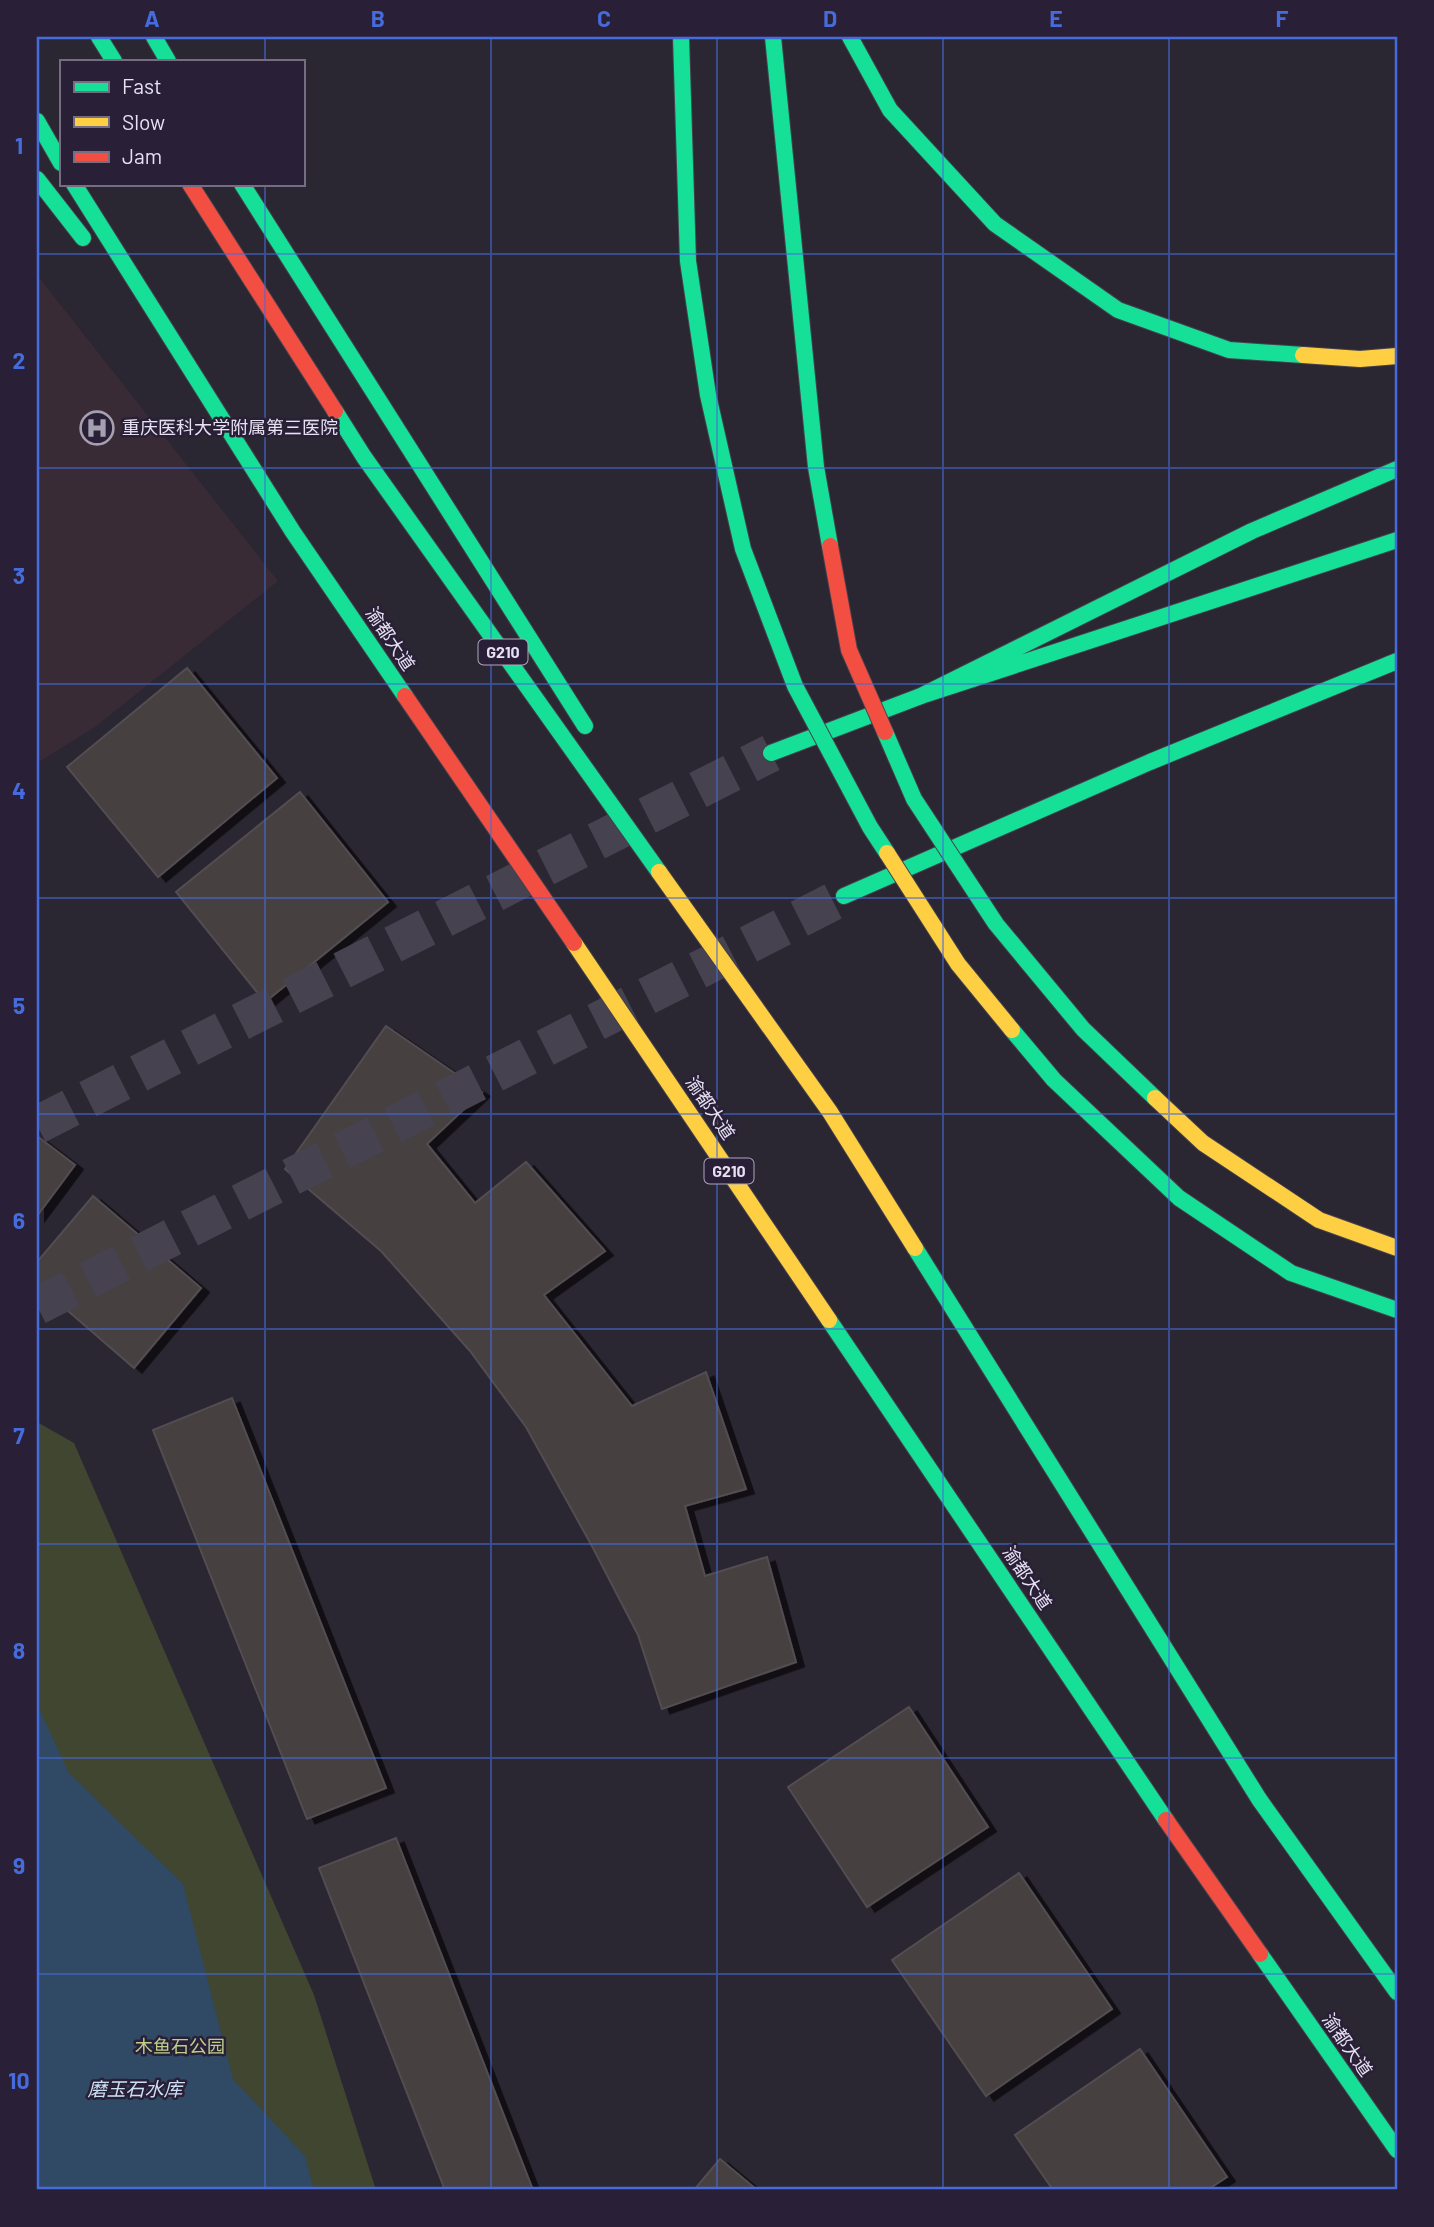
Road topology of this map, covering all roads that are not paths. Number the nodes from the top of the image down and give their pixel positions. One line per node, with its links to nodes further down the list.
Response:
1 (99, 37): 6 (main road)
2 (154, 37): 7 (main road)
3 (681, 37): 28 (main road, bridge)
4 (774, 37): 27 (main road, bridge)
5 (850, 37): 16 (main road)
6 (113, 60)
7 (167, 60)
8 (37, 121): 9 (main road)
9 (60, 161)
10 (37, 179): 14 (main road)
11 (75, 186): 17 (main road, 渝都大道 / G210)
12 (191, 186): 26 (main road, G210)
13 (243, 186): 22 (main road)
14 (95, 253)
15 (111, 274): 17 (main road)
16 (1397, 356)
17 (211, 401): 30 (main road, 渝都大道 / G210)
18 (1397, 469): 21 (main road)
19 (1397, 540): 21 (main road)
20 (1395, 662): 25 (main road)
21 (921, 696): 23 (main road)
22 (592, 737)
23 (771, 753)
24 (666, 854): 26 (main road)
25 (844, 896)
26 (830, 1112): 29 (main road, G210)
27 (1397, 1248)
28 (1397, 1310)
29 (1397, 1992)
30 (1397, 2150)

